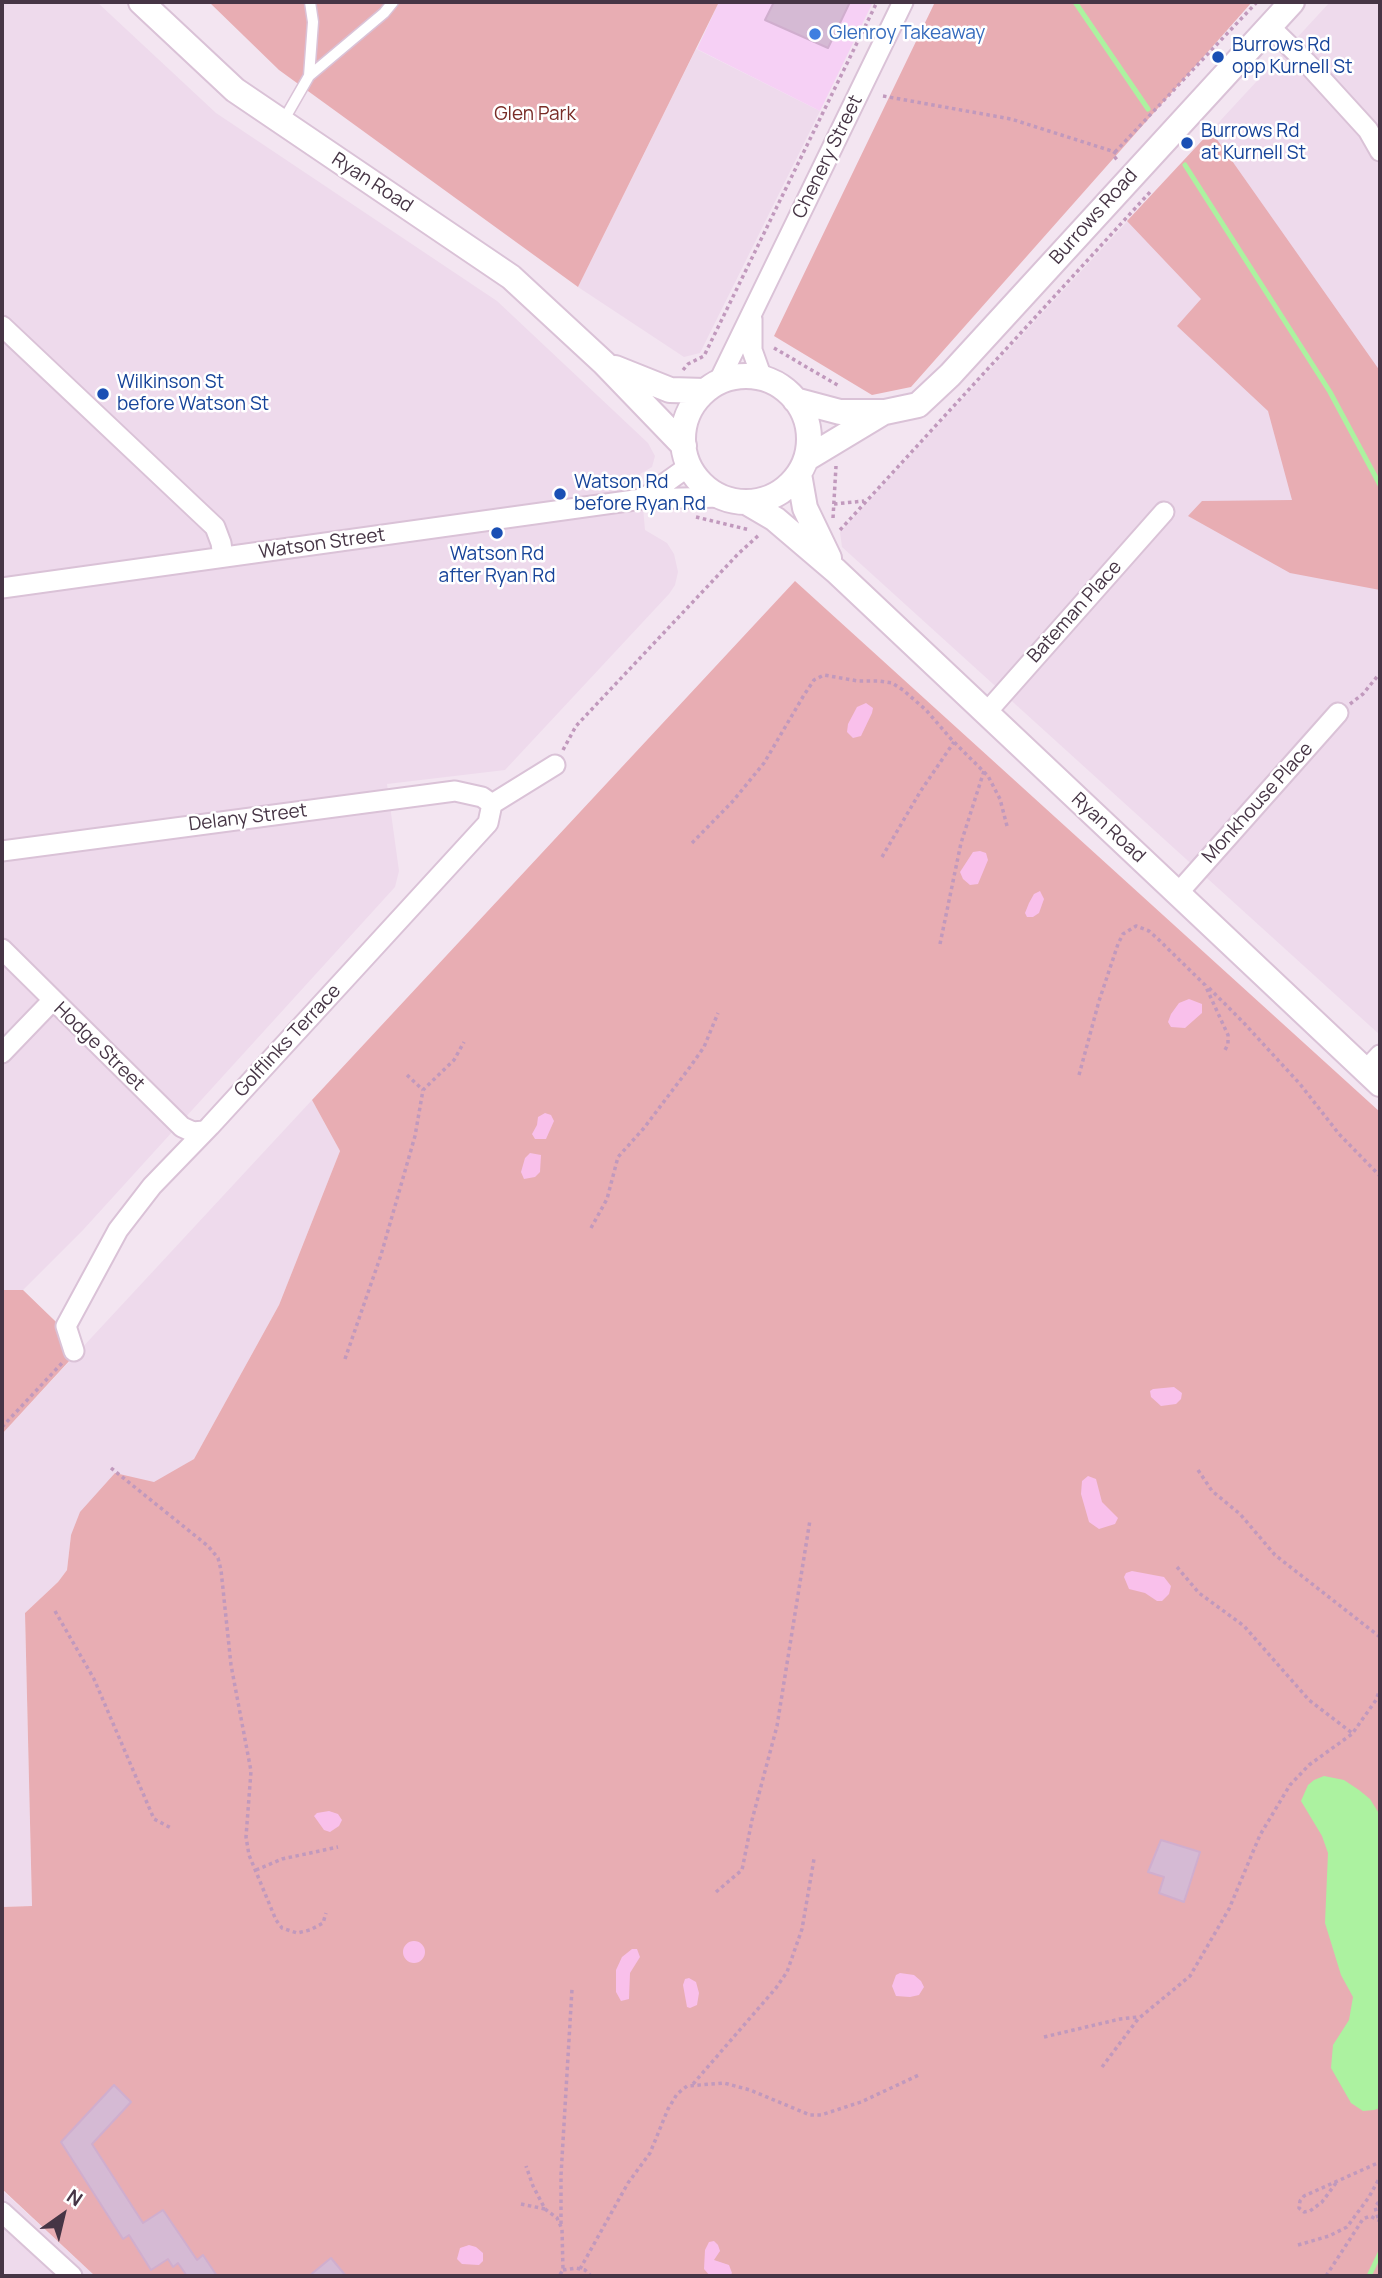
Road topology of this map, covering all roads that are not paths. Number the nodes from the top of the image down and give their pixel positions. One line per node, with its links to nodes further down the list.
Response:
1 (141, 2): 8 (street, Ryan Road)
2 (310, 2): 7 (lane)
3 (393, 2): 7 (lane)
4 (903, 2): 11 (street, Chenery Street)
5 (1292, 2): 6 (street, Burrows Road)
6 (1269, 26): 9 (street); 17 (street, Burrows Road)
7 (309, 76): 8 (lane)
8 (282, 123): 13 (street, Ryan Road)
9 (1374, 124): 10 (street)
10 (1380, 151)
11 (752, 311): 14 (street, Chenery Street); 15 (street, Chenery Street)
12 (2, 326): 23 (street)
13 (604, 363): 15 (street, Ryan Road); 18 (street, Ryan Road)
14 (762, 378): 15 (street); 16 (street)
15 (711, 387): 18 (street)
16 (795, 400): 17 (street, Burrows Road); 19 (street)
17 (885, 412): 19 (street, Burrows Road)
18 (686, 456): 20 (street, Watson Street); 21 (street)
19 (802, 467): 21 (street); 24 (street, Ryan Road)
20 (642, 499): 21 (street, Watson Street); 23 (street, Watson Street)
21 (734, 500): 24 (street, Ryan Road)
22 (1164, 512): 26 (street, Bateman Place)
23 (223, 557): 25 (street, Watson Street)
24 (836, 571): 26 (street, Ryan Road)
25 (2, 588)
26 (986, 713): 31 (street, Ryan Road)
27 (1338, 713): 31 (street, Monkhouse Place)
28 (555, 765): 29 (street)
29 (492, 804): 30 (street, Delany Street); 36 (street, Golflinks Terrace)
30 (2, 851)
31 (1178, 893): 35 (street, Ryan Road)
32 (2, 949): 33 (street, Hodge Street)
33 (52, 1001): 34 (street); 36 (street, Hodge Street)
34 (2, 1053)
35 (1375, 1070)
36 (204, 1131): 37 (street, Golflinks Terrace)
37 (74, 1351)
38 (2, 2212): 39 (street)
39 (72, 2276)

